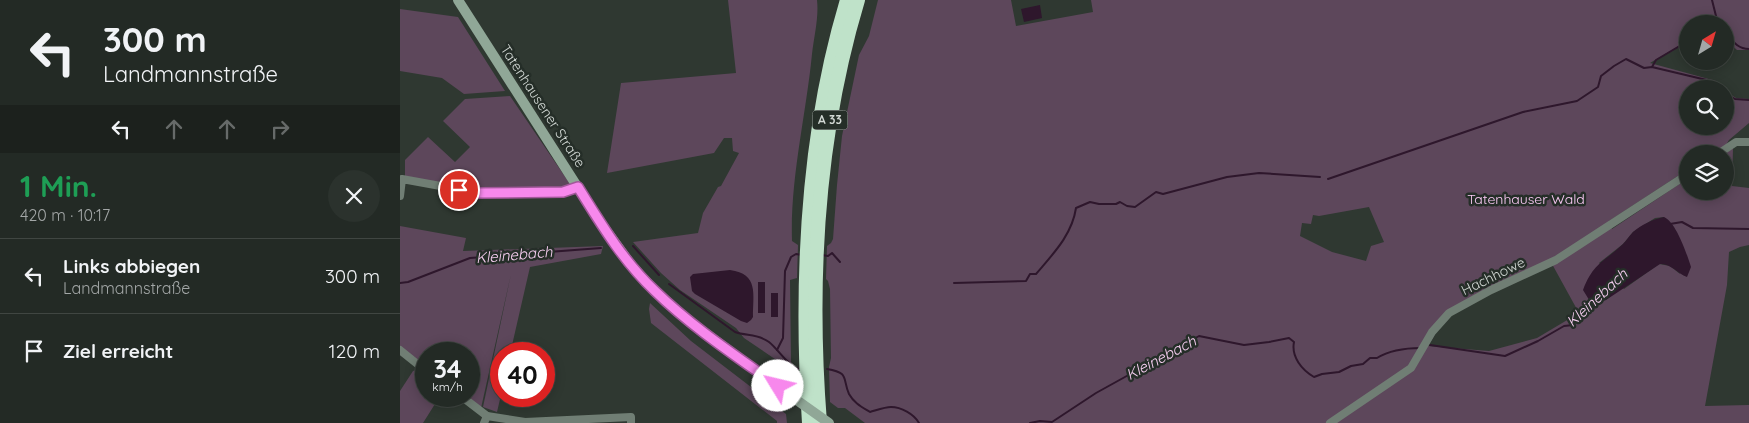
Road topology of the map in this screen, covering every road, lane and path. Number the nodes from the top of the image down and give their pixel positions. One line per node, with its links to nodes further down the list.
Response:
1 (458, 0): 9 (street, Tatenhausener Straße)
2 (837, 0): 5 (highway)
3 (847, 0): 5 (highway, A 33)
4 (858, 0): 11 (highway, A 33)
5 (834, 42): 11 (highway, A 33)
6 (1749, 142): 7 (street)
7 (1732, 145)
8 (1679, 180): 21 (street, Hachhowe)
9 (578, 187): 10 (street); 20 (street, Tatenhausener Straße, bridge)
10 (400, 196)
11 (813, 243): 12 (highway, A 33)
12 (811, 279): 18 (highway, A 33); 19 (highway, A 33)
13 (400, 350): 14 (street)
14 (415, 362)
15 (472, 407): 16 (street)
16 (486, 420): 17 (street)
17 (631, 423)
18 (809, 423)
19 (820, 423)
20 (829, 423)
21 (1330, 423)

